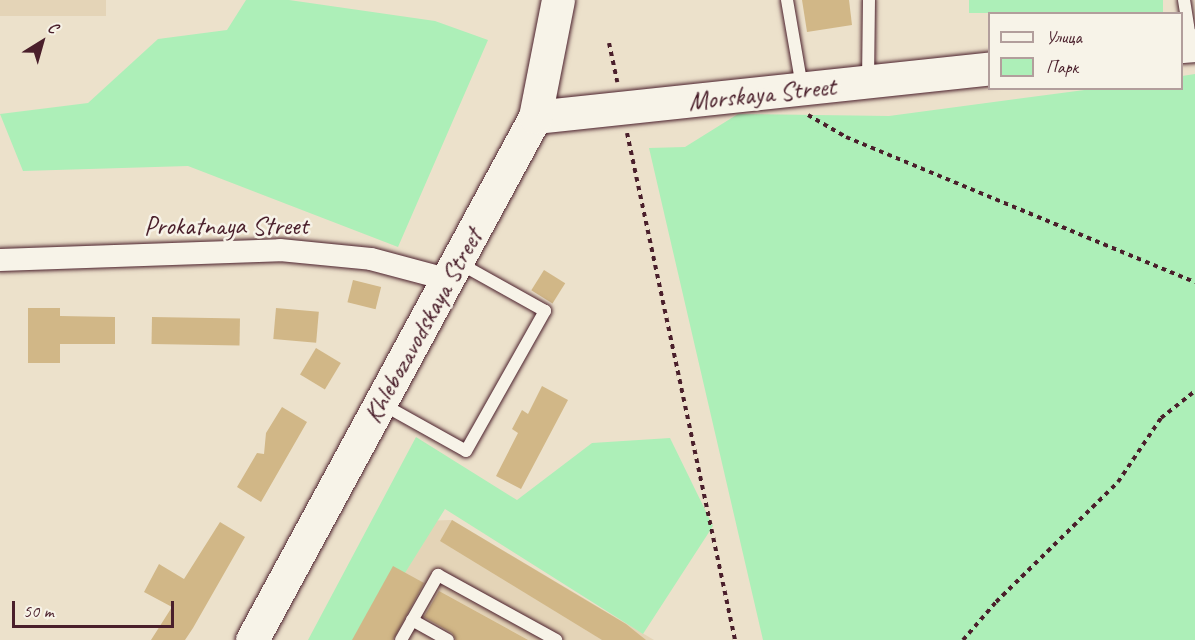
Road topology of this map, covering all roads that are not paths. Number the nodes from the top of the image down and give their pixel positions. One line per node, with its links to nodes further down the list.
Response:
1 (558, 0): 9 (main road, Khlebozavodskaya Street)
2 (787, 0): 8 (lane)
3 (869, 0): 7 (lane)
4 (1184, 0): 5 (lane)
5 (1189, 46)
6 (988, 68): 7 (main road, Morskaya Street)
7 (868, 82): 8 (main road, Morskaya Street)
8 (803, 89): 9 (main road, Morskaya Street)
9 (535, 117): 11 (main road, Khlebozavodskaya Street)
10 (0, 260): 11 (street, Prokatnaya Street)
11 (454, 271): 12 (main road, Khlebozavodskaya Street); 12 (lane)
12 (381, 403): 14 (main road, Khlebozavodskaya Street)
13 (412, 620): 15 (lane); 16 (lane); 17 (lane)
14 (252, 640)
15 (401, 640)
16 (448, 640)
17 (556, 640)

